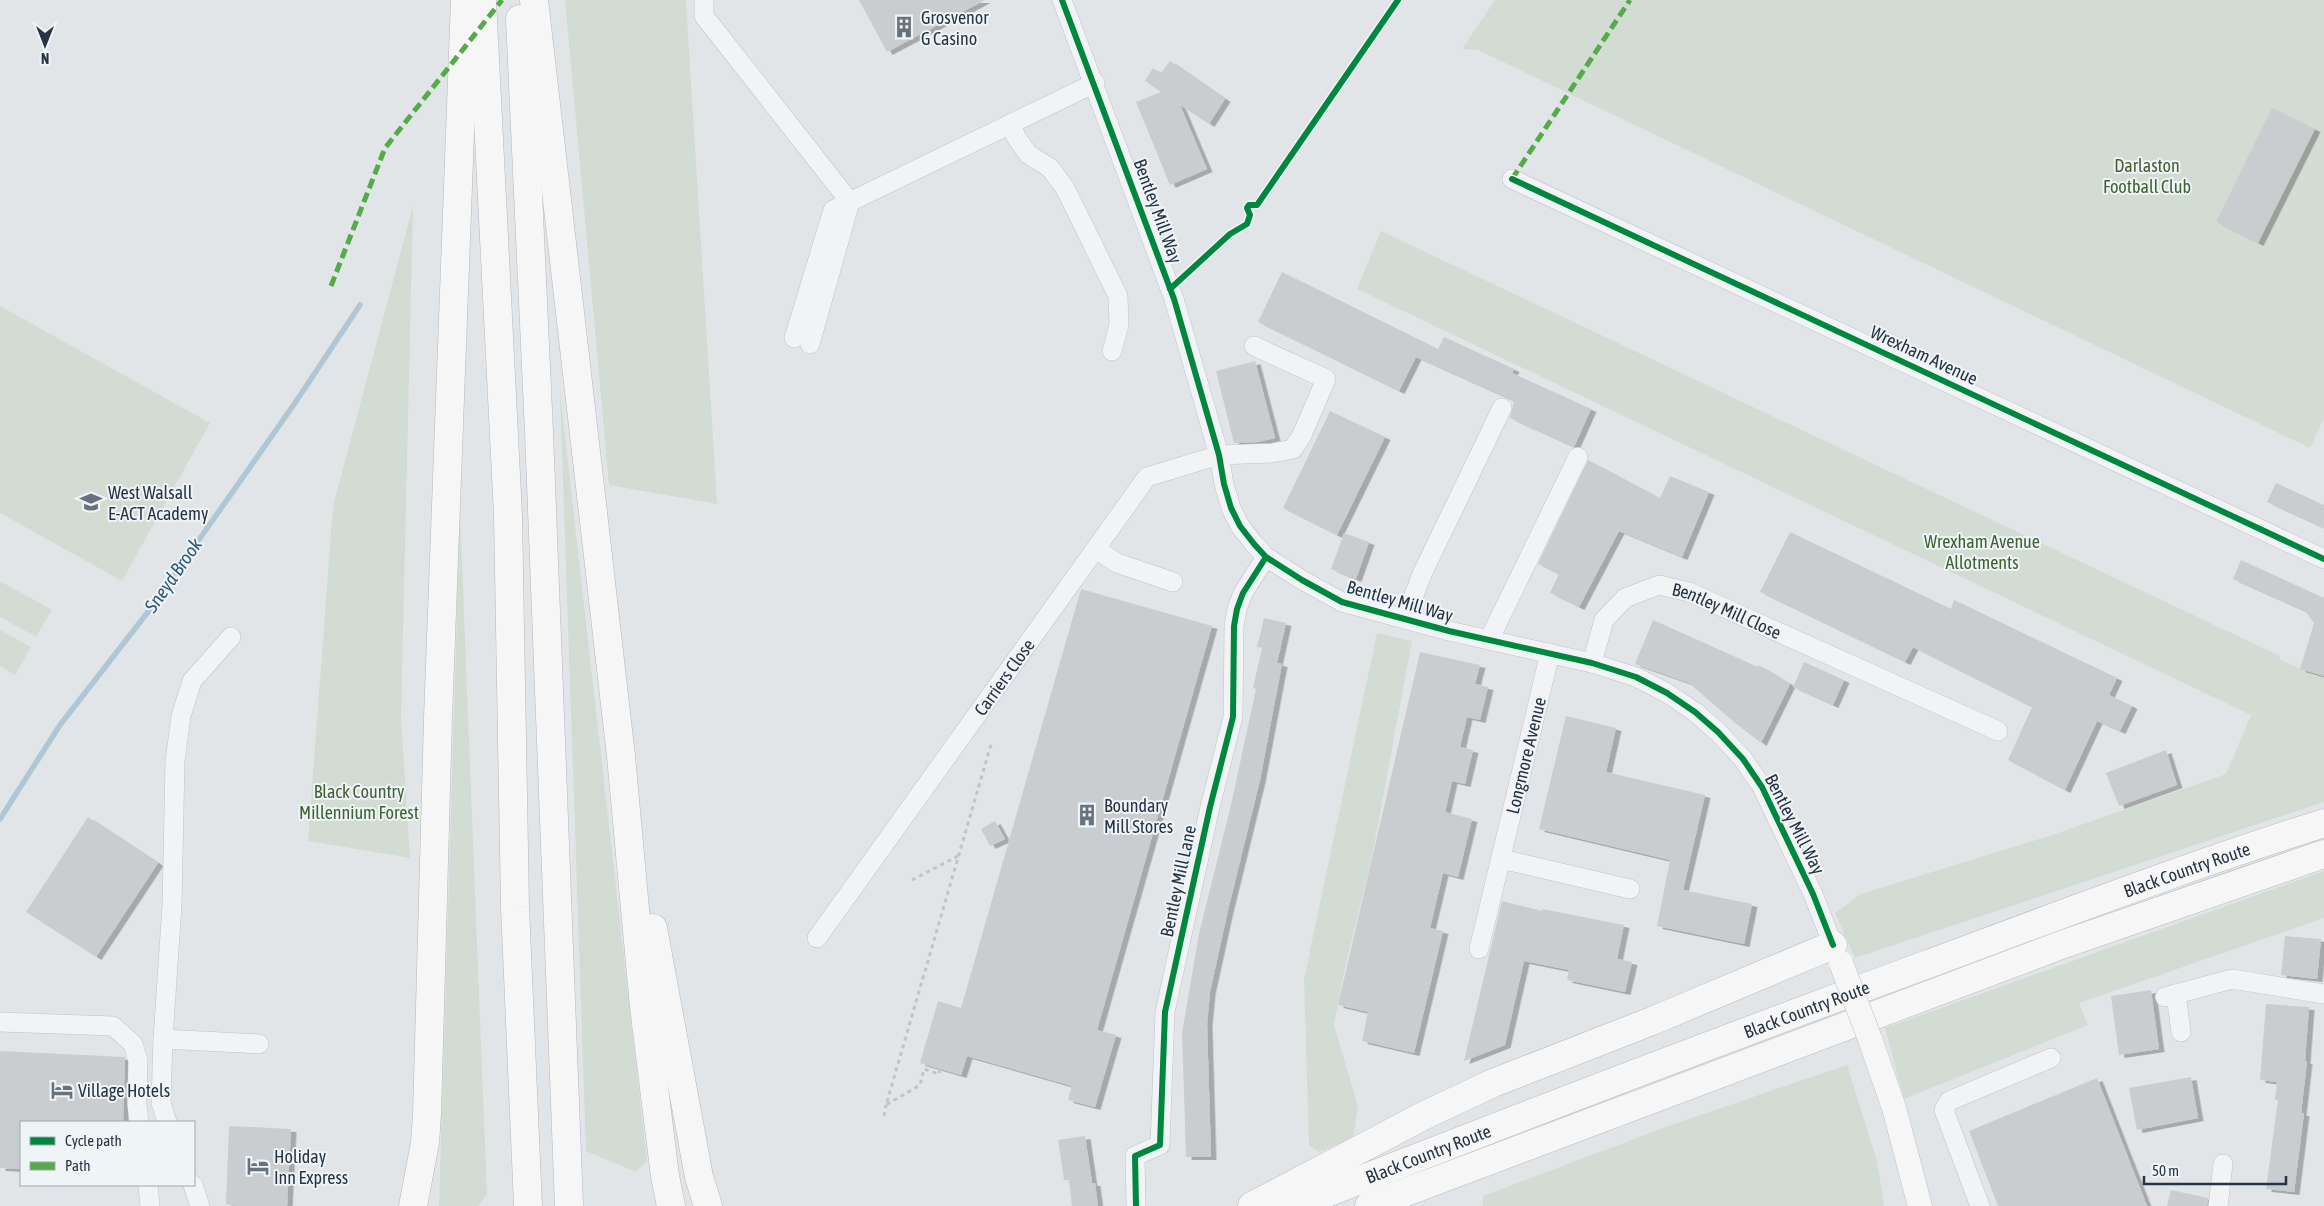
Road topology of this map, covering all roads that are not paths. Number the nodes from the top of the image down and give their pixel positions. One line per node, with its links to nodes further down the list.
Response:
1 (465, 0): 48 (highway)
2 (482, 0): 49 (highway)
3 (519, 0): 50 (highway)
4 (534, 0): 27 (highway)
5 (704, 0): 10 (street)
6 (1062, 0): 7 (street, Bentley Mill Way)
7 (1095, 83): 8 (street); 15 (street, Bentley Mill Way)
8 (1011, 123): 10 (street); 13 (street)
9 (1512, 179): 19 (street, Wrexham Avenue)
10 (850, 202): 11 (street)
11 (802, 341)
12 (1254, 346): 15 (street, Carriers Close)
13 (1112, 351)
14 (1502, 408): 21 (street)
15 (1219, 455): 17 (street, Carriers Close); 18 (street, Bentley Mill Way)
16 (1578, 457): 23 (street)
17 (1096, 548): 20 (street); 32 (street, Carriers Close)
18 (1266, 557): 21 (street, Bentley Mill Way); 53 (street, Bentley Mill Lane)
19 (2324, 559)
20 (1173, 582)
21 (1405, 619): 23 (street, Bentley Mill Way)
22 (231, 637): 38 (street)
23 (1489, 640): 24 (street, Bentley Mill Way)
24 (1550, 653): 25 (street, Bentley Mill Way); 30 (street, Longmore Avenue)
25 (1592, 663): 26 (street, Bentley Mill Close); 34 (street, Bentley Mill Way)
26 (1998, 730)
27 (621, 756): 51 (highway); 52 (highway)
28 (2324, 823): 55 (highway, Black Country Route)
29 (2324, 854): 56 (highway, Black Country Route)
30 (1501, 859): 31 (street); 33 (street, Longmore Avenue)
31 (1630, 889)
32 (817, 938)
33 (1480, 949)
34 (1837, 954): 54 (highway); 57 (main road, Bentley Mill Way, bridge)
35 (2324, 994): 37 (street)
36 (0, 1022): 41 (street)
37 (2181, 1032)
38 (163, 1039): 39 (street); 42 (street)
39 (259, 1044)
40 (2051, 1058): 58 (street)
41 (140, 1121)
42 (167, 1121)
43 (2223, 1164): 59 (street)
44 (148, 1186): 46 (street)
45 (193, 1186): 47 (street)
46 (150, 1206)
47 (200, 1206)
48 (413, 1206)
49 (528, 1206)
50 (569, 1206)
51 (672, 1206)
52 (708, 1206)
53 (1136, 1206)
54 (1252, 1206)
55 (1294, 1206)
56 (1369, 1206)
57 (1920, 1206)
58 (1980, 1206)
59 (2218, 1206)

